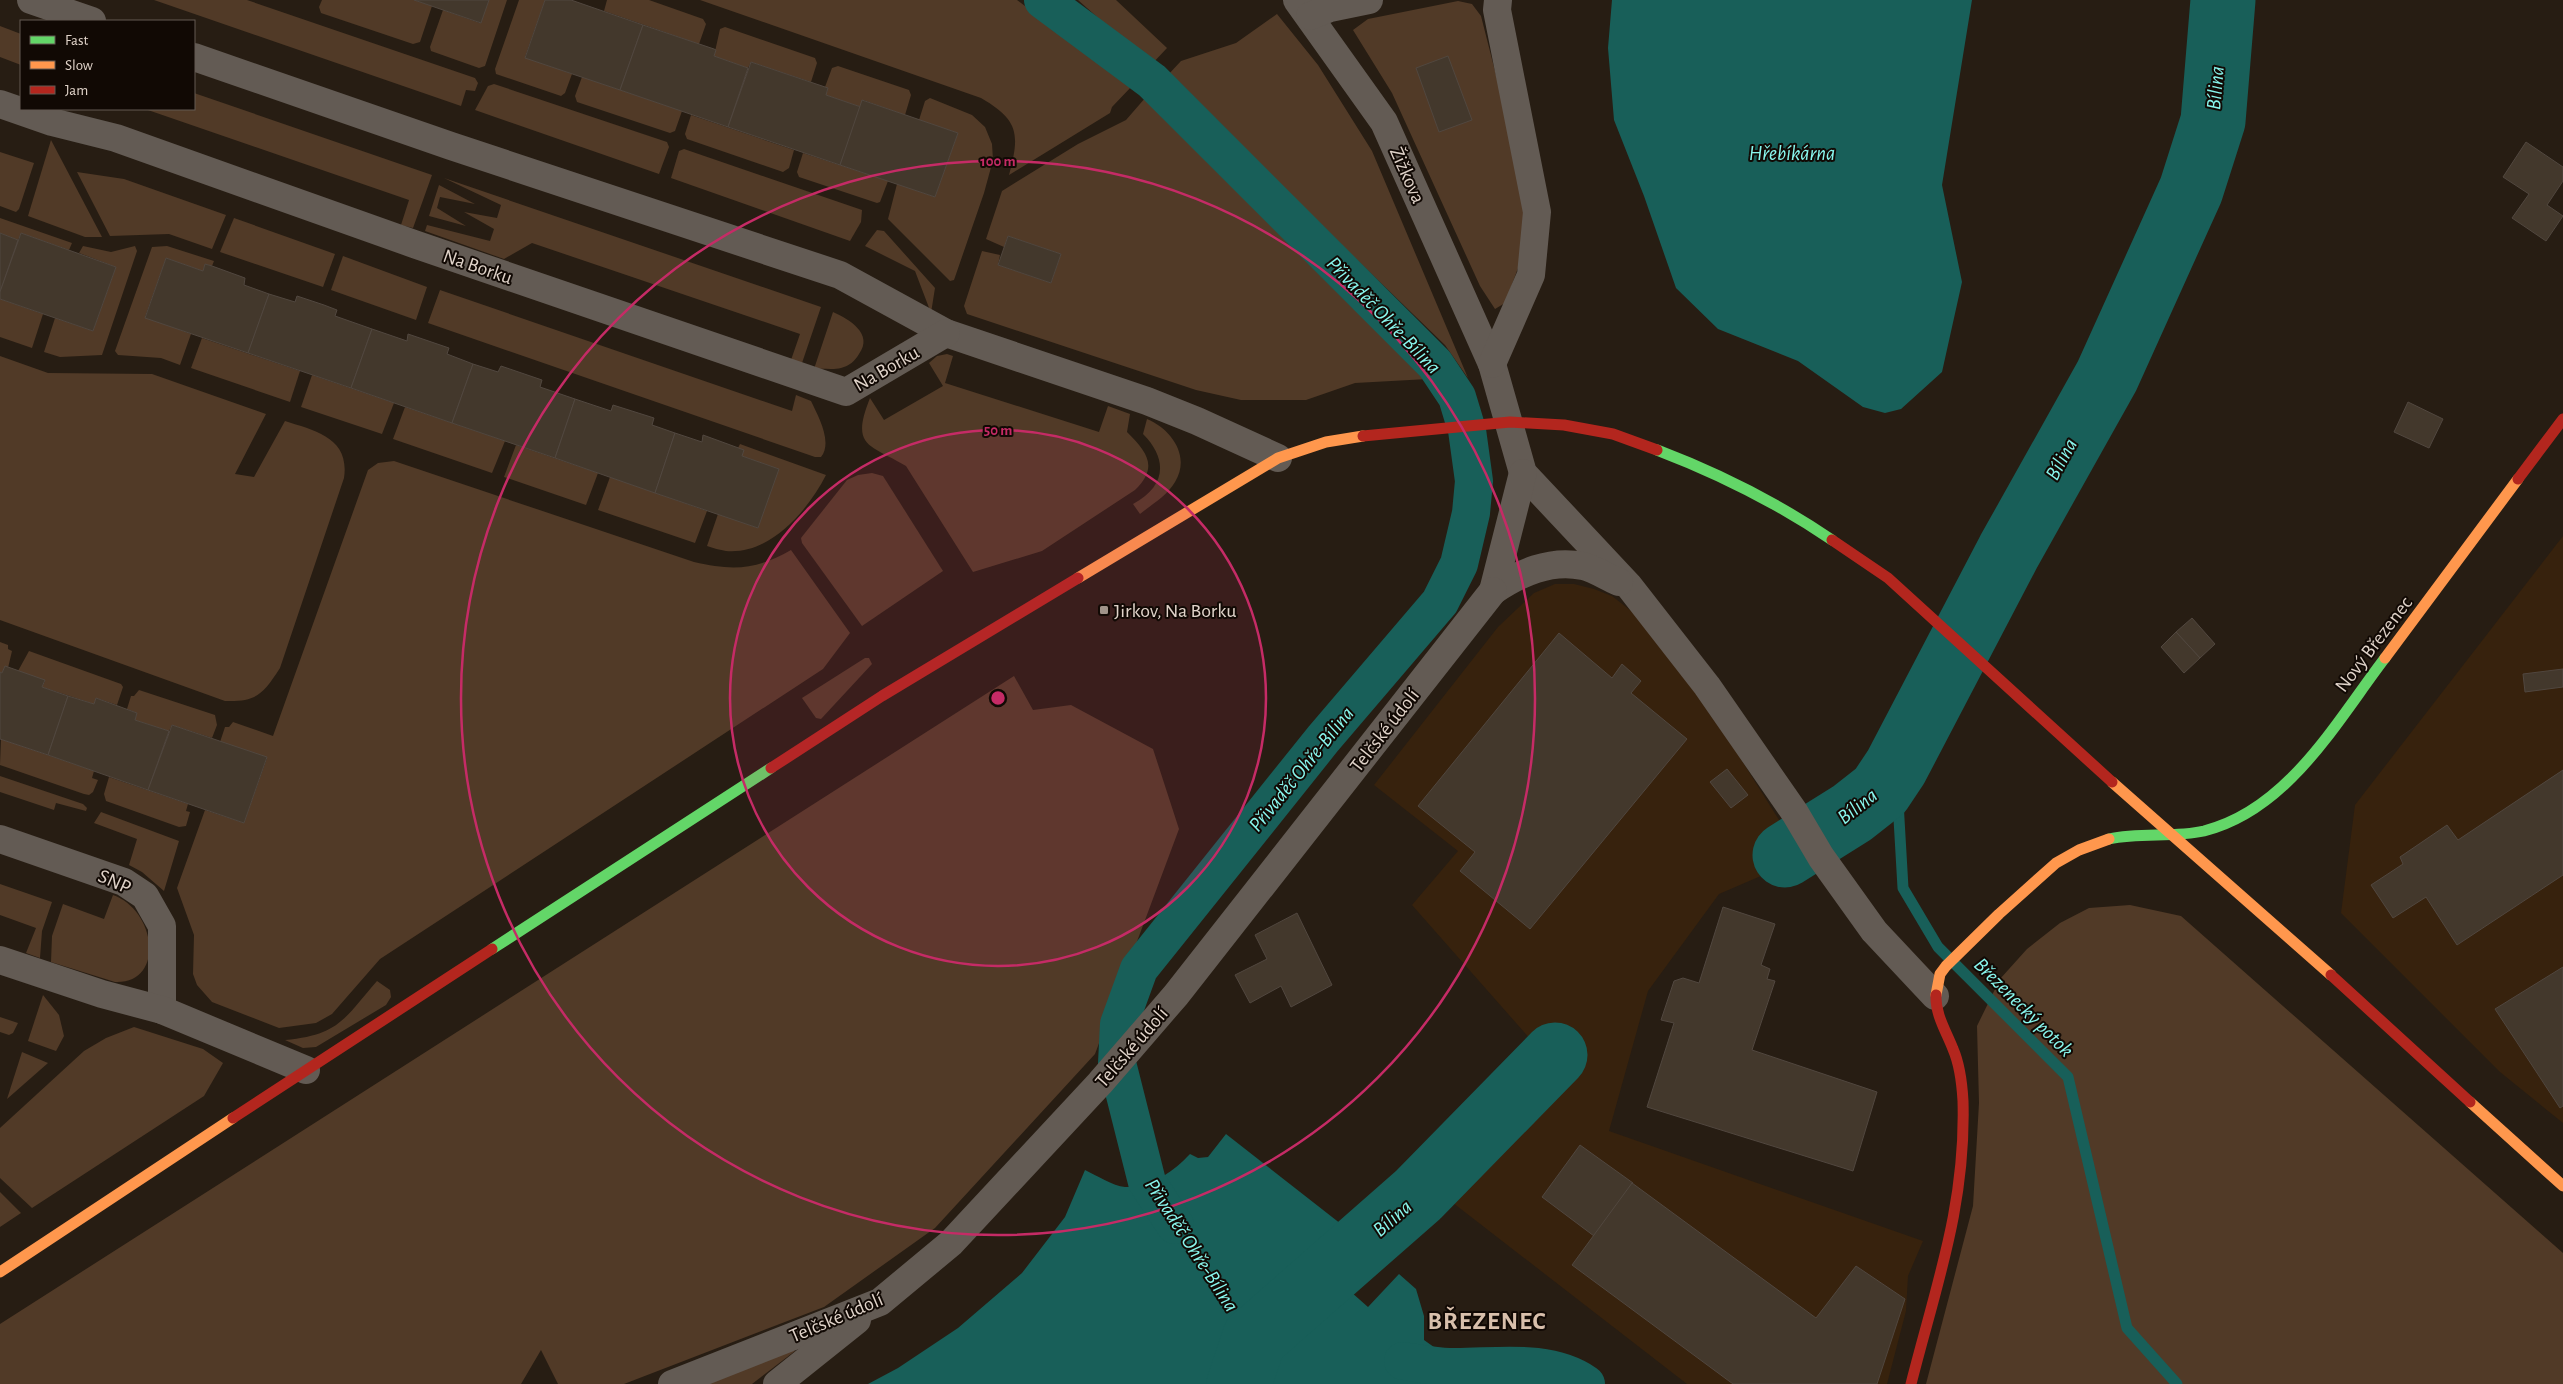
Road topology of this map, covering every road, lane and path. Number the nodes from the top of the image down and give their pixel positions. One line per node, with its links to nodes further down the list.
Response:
1 (31, 0): 5 (street)
2 (1369, 0): 4 (street)
3 (1498, 0): 9 (street)
4 (1304, 8): 9 (street, Žižkova)
5 (89, 20)
6 (195, 57): 8 (street, Na Borku)
7 (0, 104): 8 (street, Na Borku)
8 (946, 333): 11 (street, Na Borku)
9 (1492, 364): 12 (street, Žižkova)
10 (2563, 419): 15 (street, Nový Březenec)
11 (1278, 458): 15 (street); 20 (street)
12 (1523, 473): 13 (street); 14 (street)
13 (1629, 586): 14 (street); 18 (street)
14 (1493, 590): 23 (street, Telčské údolí)
15 (2170, 836): 18 (street, Nový Březenec); 21 (street)
16 (0, 839): 19 (street, SNP)
17 (0, 960): 19 (street)
18 (1938, 983): 26 (street)
19 (162, 1010): 20 (street)
20 (306, 1070): 22 (street)
21 (2563, 1186)
22 (0, 1272)
23 (880, 1302): 24 (street, Telčské údolí); 25 (street)
24 (672, 1384)
25 (777, 1384)
26 (1911, 1384)

